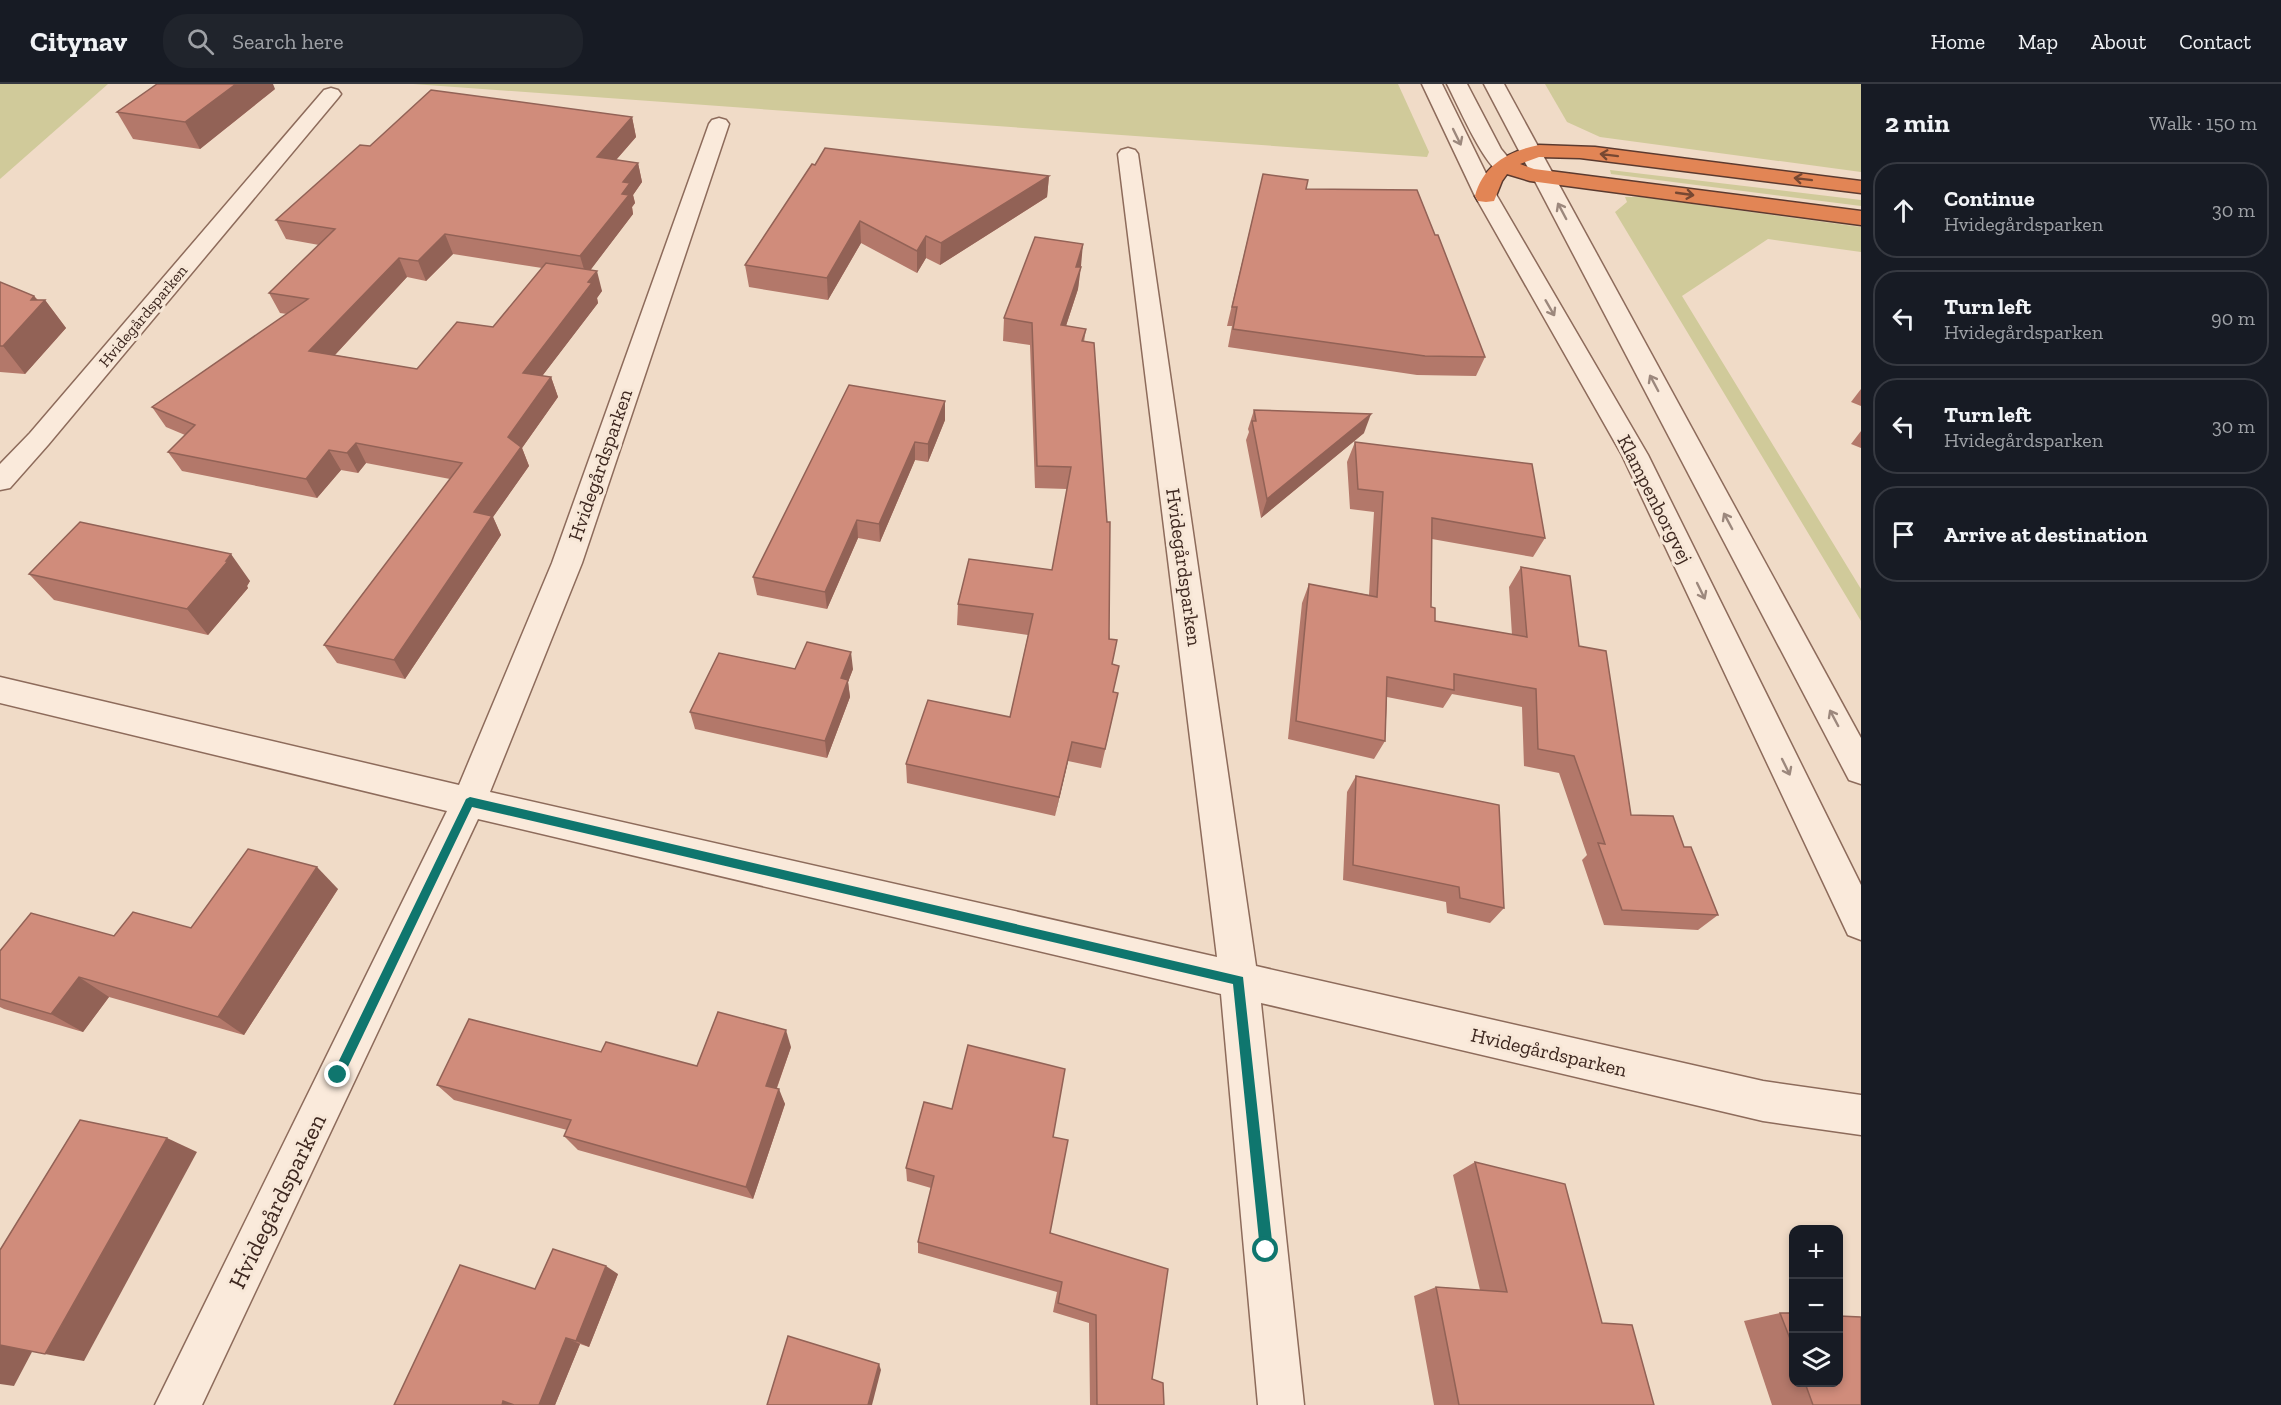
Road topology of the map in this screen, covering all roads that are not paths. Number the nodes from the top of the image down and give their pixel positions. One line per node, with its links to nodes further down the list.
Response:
1 (1432, 84): 11 (street, Klampenborgvej, one-way to 11)
2 (1457, 84): 8 (street)
3 (1494, 84): 6 (street)
4 (331, 94): 13 (street, Hvidegårdsparken)
5 (719, 124): 16 (street, Hvidegårdsparken)
6 (1530, 152): 8 (highway); 9 (street); 10 (highway, one-way to 6)
7 (1128, 154): 18 (street, Hvidegårdsparken)
8 (1505, 166): 9 (highway); 11 (highway)
9 (1543, 176): 12 (highway, one-way to 12); 15 (street, one-way to 9)
10 (1861, 187)
11 (1486, 196): 17 (street, Klampenborgvej, one-way to 17)
12 (1861, 218)
13 (0, 481)
14 (0, 690): 16 (street, Hvidegårdsparken)
15 (1861, 770)
16 (470, 802): 18 (street, Hvidegårdsparken); 20 (street, Hvidegårdsparken)
17 (1861, 923)
18 (1239, 980): 19 (street, Hvidegårdsparken); 21 (street, Hvidegårdsparken)
19 (1861, 1115)
20 (178, 1405)
21 (1281, 1405)

